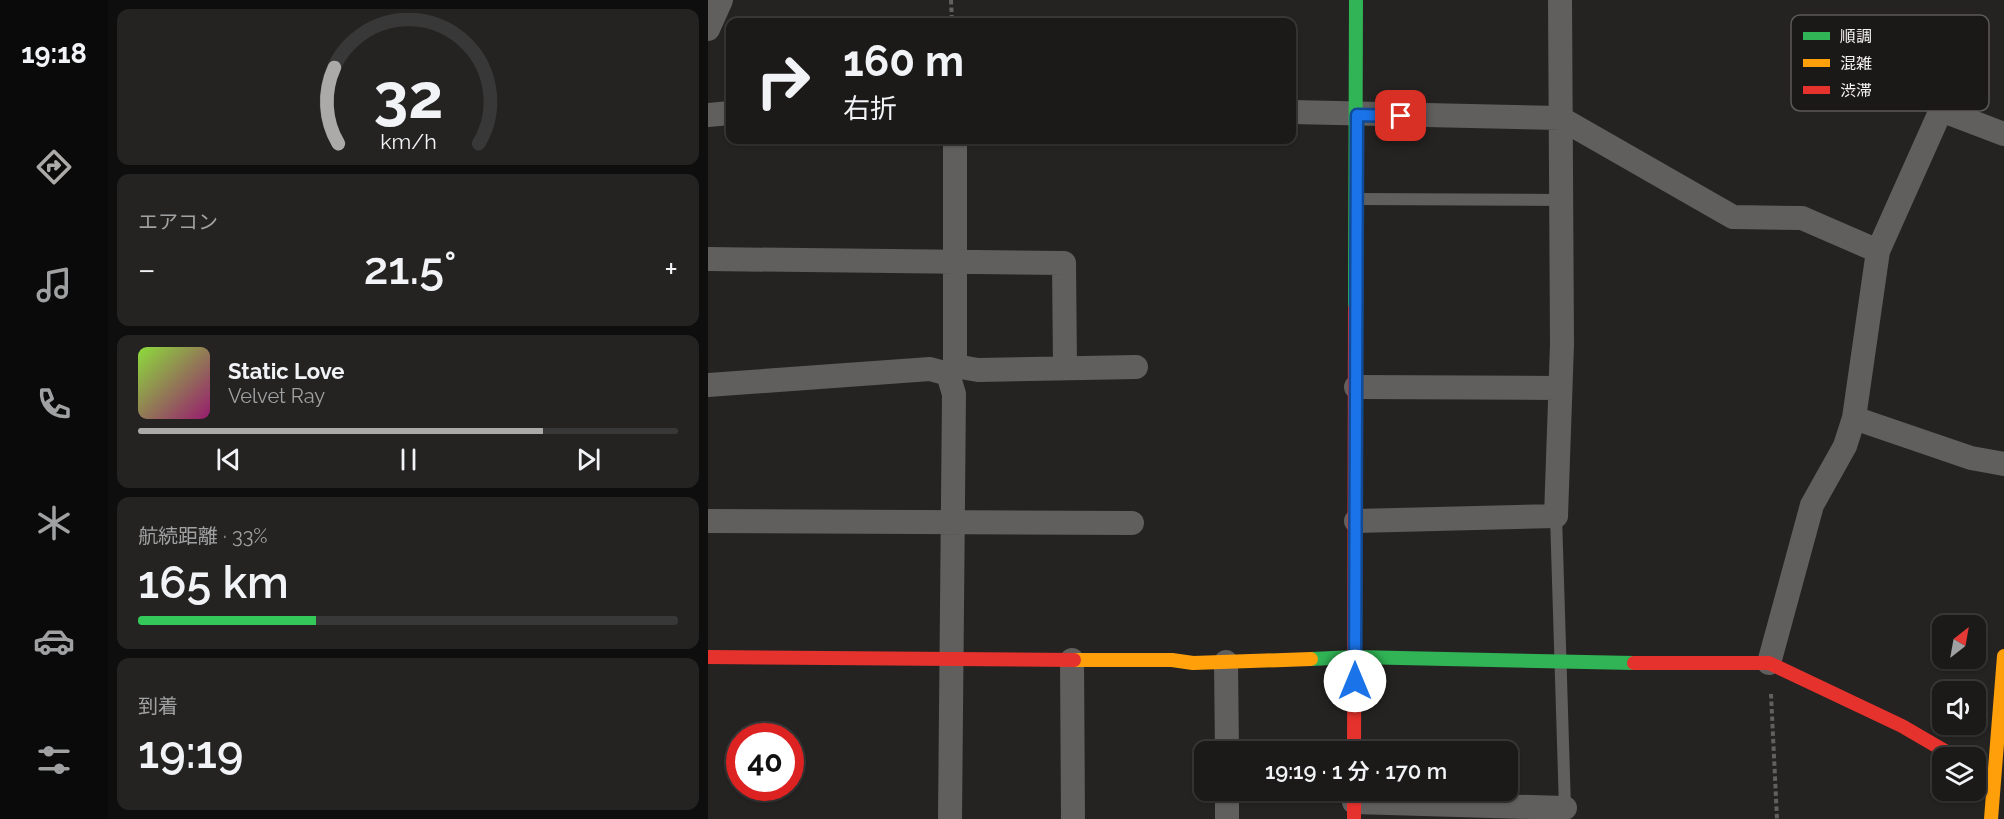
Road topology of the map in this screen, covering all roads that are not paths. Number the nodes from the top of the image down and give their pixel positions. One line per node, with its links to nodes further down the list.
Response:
1 (721, 0): 4 (street)
2 (1356, 0): 10 (street)
3 (1560, 0): 11 (street)
4 (708, 29)
5 (1941, 111): 16 (street)
6 (1944, 111): 12 (street)
7 (1296, 112): 10 (street)
8 (726, 113): 9 (street)
9 (708, 115)
10 (1357, 115): 11 (street); 14 (street)
11 (1560, 118): 15 (street); 16 (street)
12 (2004, 134)
13 (955, 144): 18 (street)
14 (1357, 200): 15 (lane); 23 (street)
15 (1561, 200): 24 (street)
16 (1878, 251): 25 (street)
17 (708, 259): 18 (street)
18 (954, 261): 20 (street); 21 (street)
19 (1136, 367): 20 (street)
20 (1065, 368): 21 (street)
21 (951, 370): 22 (street); 30 (street)
22 (708, 385)
23 (1356, 387): 24 (street); 29 (street)
24 (1560, 388): 27 (street)
25 (1854, 418): 26 (street); 39 (street)
26 (2004, 464)
27 (1556, 516): 29 (street); 37 (lane)
28 (708, 521): 30 (street)
29 (1356, 521): 34 (street)
30 (953, 523): 31 (street); 36 (street)
31 (1132, 523)
32 (2004, 656): 43 (street)
33 (708, 657): 36 (street)
34 (1355, 657): 37 (street); 38 (street); 41 (street)
35 (1072, 660): 36 (street); 38 (street); 49 (street)
36 (952, 661): 48 (street)
37 (1560, 661): 39 (street); 47 (lane)
38 (1226, 662): 40 (street)
39 (1769, 663): 42 (street)
40 (1227, 741)
41 (1354, 741)
42 (1939, 747)
43 (1986, 767)
44 (1986, 780): 51 (street)
45 (1227, 801): 50 (street)
46 (1354, 804): 47 (street)
47 (1565, 808)
48 (950, 819)
49 (1073, 819)
50 (1227, 819)
51 (1992, 819)

